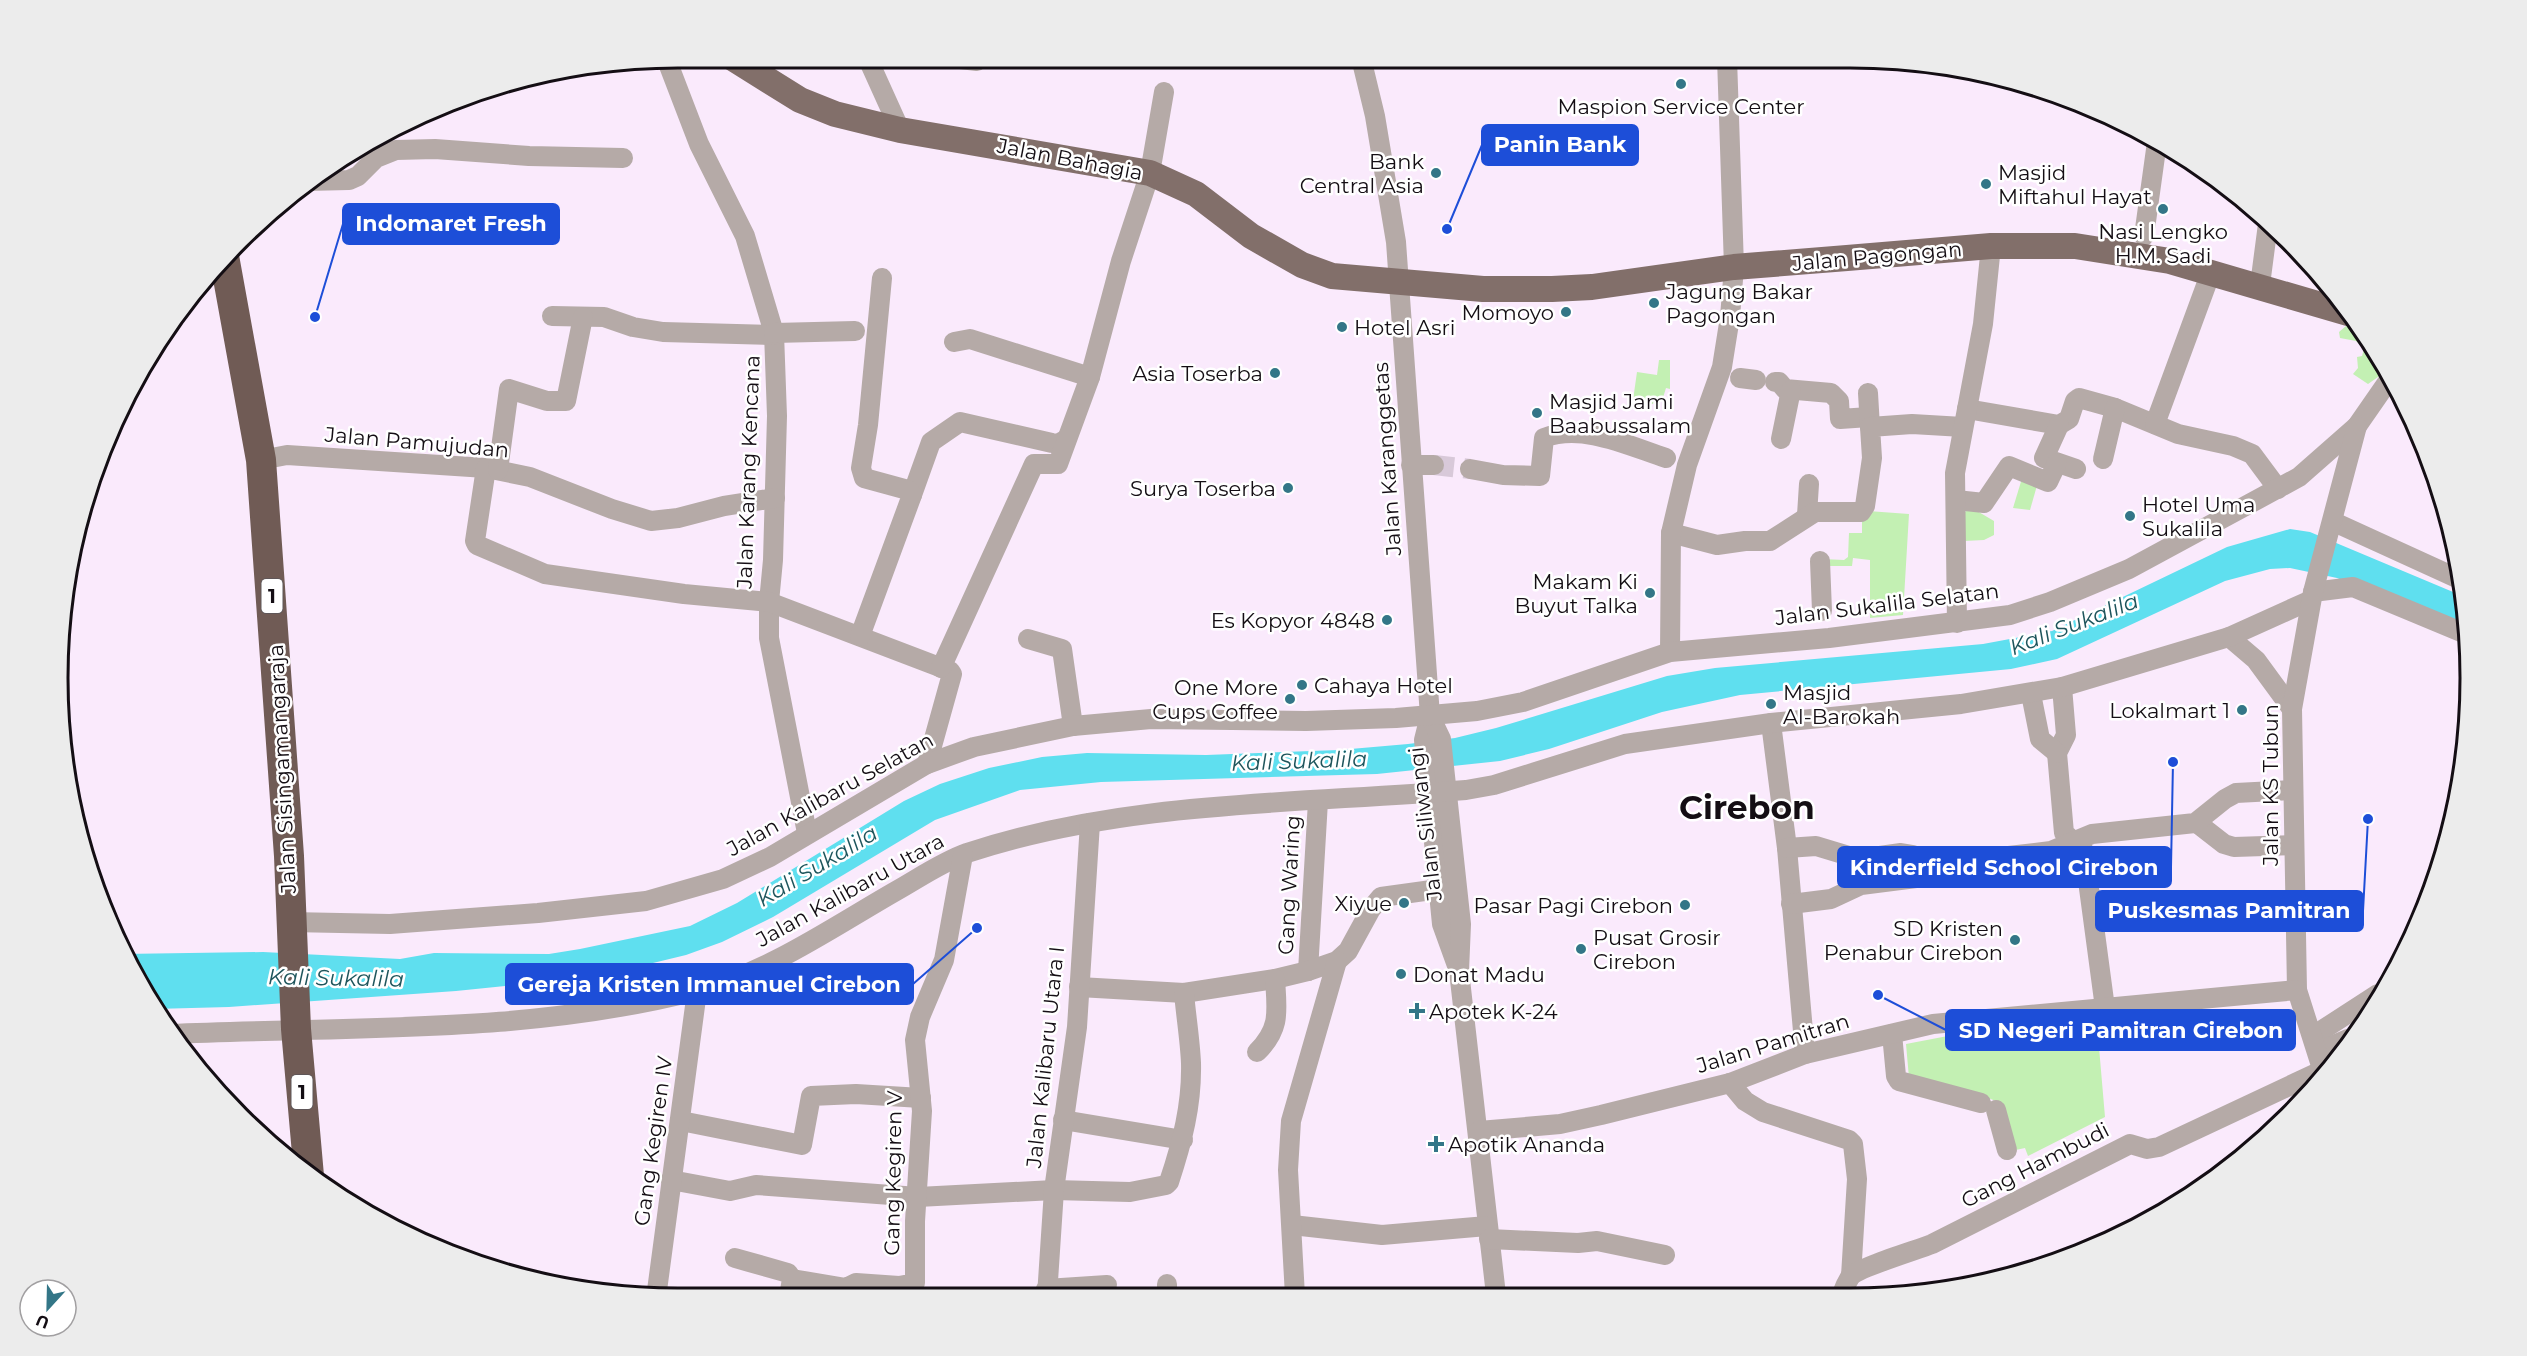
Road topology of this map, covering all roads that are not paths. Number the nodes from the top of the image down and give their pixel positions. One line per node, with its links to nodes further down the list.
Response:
1 (670, 68): 25 (street, Jalan Karang Kencana)
2 (748, 68): 7 (main road, Jalan Bahagia)
3 (872, 68): 7 (street)
4 (1363, 68): 19 (street, Jalan Karanggetas)
5 (1727, 68): 16 (street)
6 (1164, 92): 10 (street)
7 (900, 130): 10 (main road, Jalan Bahagia)
8 (2156, 150): 13 (street)
9 (623, 158): 11 (street)
10 (1150, 173): 19 (main road, Jalan Bahagia); 27 (street)
11 (324, 181)
12 (2267, 233): 20 (street)
13 (2144, 244): 14 (main road, Jalan Pagongan); 17 (main road, Jalan Pagongan)
14 (1991, 246): 16 (main road, Jalan Pagongan); 32 (street)
15 (226, 267): 40 (highway, Jalan Sisingamangaraja / 1)
16 (1734, 267): 19 (main road, Jalan Pagongan); 28 (street)
17 (2211, 272): 20 (main road, Jalan Pagongan); 34 (street)
18 (882, 278): 50 (street)
19 (1398, 284): 43 (street, Jalan Karanggetas)
20 (2260, 285): 21 (main road, Jalan Pagongan)
21 (2335, 309)
22 (552, 316): 23 (street)
23 (583, 317): 25 (street); 45 (street)
24 (855, 331): 25 (street)
25 (774, 334): 51 (street, Jalan Karang Kencana)
26 (954, 342): 27 (street)
27 (1090, 377): 38 (street)
28 (1752, 380): 33 (street); 37 (street); 41 (street)
29 (2385, 386): 36 (street, Jalan Sukalila Selatan)
30 (1868, 393): 33 (street)
31 (2115, 408): 34 (street); 35 (street); 39 (street)
32 (1965, 418): 33 (street); 35 (street); 52 (street)
33 (1869, 422): 53 (street)
34 (2155, 424): 49 (street)
35 (2059, 425): 42 (street)
36 (2357, 426): 49 (street, Jalan Sukalila Selatan); 54 (street, Jalan KS Tubun)
37 (1781, 439)
38 (1065, 440): 50 (street); 67 (street)
39 (2103, 459)
40 (261, 460): 45 (street, Jalan Pamujudan); 91 (highway, Jalan Sisingamangaraja / 1)
41 (1677, 462): 46 (street); 55 (street)
42 (2057, 463): 47 (street); 52 (street)
43 (1411, 465): 44 (street); 71 (street, Jalan Karanggetas)
44 (1434, 465)
45 (492, 469): 51 (street, Jalan Pamujudan); 59 (street)
46 (1470, 469)
47 (2076, 469)
48 (1809, 484): 53 (street)
49 (2278, 489): 60 (street, Jalan Sukalila Selatan)
50 (912, 495): 62 (street)
51 (775, 498): 59 (street, Jalan Karang Kencana)
52 (1956, 500): 60 (street)
53 (1808, 515): 55 (street)
54 (2332, 528): 57 (street); 58 (street, Jalan KS Tubun)
55 (1671, 533): 66 (street)
56 (1820, 561): 64 (street)
57 (2451, 576)
58 (2314, 589): 61 (street, Jalan Kalibaru Utara); 63 (street, Jalan Kalibaru Utara); 70 (street, Jalan KS Tubun)
59 (769, 602): 62 (street); 81 (street, Jalan Karang Kencana)
60 (1958, 623): 64 (street, Jalan Sukalila Selatan)
61 (2457, 630)
62 (860, 636): 67 (street)
63 (2229, 637): 68 (street, Jalan Kalibaru Utara); 70 (street)
64 (1823, 638): 66 (street, Jalan Sukalila Selatan)
65 (1028, 639): 73 (street)
66 (1670, 652): 71 (street, Jalan Sukalila Selatan)
67 (941, 668): 75 (street)
68 (2062, 687): 69 (street, Jalan Kalibaru Utara); 74 (street)
69 (2031, 694): 72 (street, Jalan Kalibaru Utara); 74 (street)
70 (2292, 709): 77 (street, Jalan KS Tubun)
71 (1430, 716): 73 (street, Jalan Kalibaru Selatan); 76 (street, Jalan Siliwangi)
72 (1771, 723): 76 (street, Jalan Kalibaru Utara); 84 (street)
73 (1073, 726): 75 (street, Jalan Kalibaru Selatan)
74 (2057, 753): 82 (street)
75 (927, 764): 81 (street, Jalan Kalibaru Selatan)
76 (1437, 788): 78 (street, Jalan Kalibaru Utara); 89 (street, Jalan Siliwangi); 94 (street, Jalan Siliwangi)
77 (2294, 790): 80 (street); 83 (street, Jalan KS Tubun)
78 (1318, 801): 79 (street, Jalan Kalibaru Utara); 93 (street, Gang Waring)
79 (1090, 823): 85 (street, Jalan Kalibaru Utara); 96 (street, Jalan Kalibaru Utara I)
80 (2197, 823): 82 (street); 83 (street)
81 (807, 833): 91 (street, Jalan Kalibaru Selatan)
82 (2074, 842): 87 (street); 100 (street)
83 (2293, 845): 97 (street, Jalan KS Tubun)
84 (1787, 848): 86 (street); 90 (street)
85 (963, 855): 98 (street, Jalan Kalibaru Utara); 110 (street, Gang Kegiren V)
86 (1858, 859): 87 (street); 88 (street)
87 (1930, 865): 88 (street)
88 (1861, 885): 90 (street)
89 (1439, 889): 92 (street); 94 (street, Jalan Siliwangi)
90 (1791, 904): 107 (street)
91 (290, 931): 102 (highway, Jalan Sisingamangaraja / 1)
92 (1337, 962): 93 (street); 120 (street)
93 (1308, 971): 95 (street)
94 (1459, 971): 113 (street, Jalan Siliwangi)
95 (1275, 980): 99 (street); 106 (street)
96 (1078, 987): 99 (street); 111 (street, Jalan Kalibaru Utara I)
97 (2297, 990): 100 (street, Jalan Pamitran); 108 (street, Jalan KS Tubun)
98 (697, 991): 102 (street, Jalan Kalibaru Utara); 112 (street, Gang Kegiren IV)
99 (1184, 993): 114 (street)
100 (2105, 1008): 104 (street, Jalan Pamitran)
101 (2357, 1016): 108 (street)
102 (295, 1019): 103 (street, Jalan Kalibaru Utara); 116 (highway, Jalan Sisingamangaraja / 1)
103 (181, 1033)
104 (1892, 1034): 107 (street, Jalan Pamitran); 115 (street)
105 (2335, 1048): 108 (street)
106 (1257, 1052)
107 (1805, 1054): 109 (street, Jalan Pamitran)
108 (2319, 1058): 124 (street, Gang Hambudi)
109 (1730, 1083): 113 (street, Jalan Pamitran); 124 (street)
110 (921, 1098): 112 (street); 119 (street, Gang Kegiren V)
111 (1063, 1120): 114 (street); 118 (street, Jalan Kalibaru Utara I)
112 (681, 1121): 117 (street, Gang Kegiren IV)
113 (1479, 1131): 121 (street, Jalan Siliwangi)
114 (1183, 1140): 118 (street)
115 (2007, 1150)
116 (301, 1158)
117 (671, 1180): 119 (street); 126 (street, Gang Kegiren IV)
118 (1054, 1190): 119 (street); 128 (street, Jalan Kalibaru Utara I)
119 (918, 1197): 127 (street, Gang Kegiren V)
120 (1292, 1225): 121 (street); 130 (street)
121 (1488, 1233): 122 (street); 131 (street, Jalan Siliwangi)
122 (1665, 1255)
123 (735, 1258): 127 (street)
124 (1851, 1275): 132 (street)
125 (1107, 1285): 129 (street)
126 (657, 1287)
127 (790, 1288)
128 (1046, 1288)
129 (1084, 1288)
130 (1295, 1288)
131 (1495, 1288)
132 (1845, 1288)

